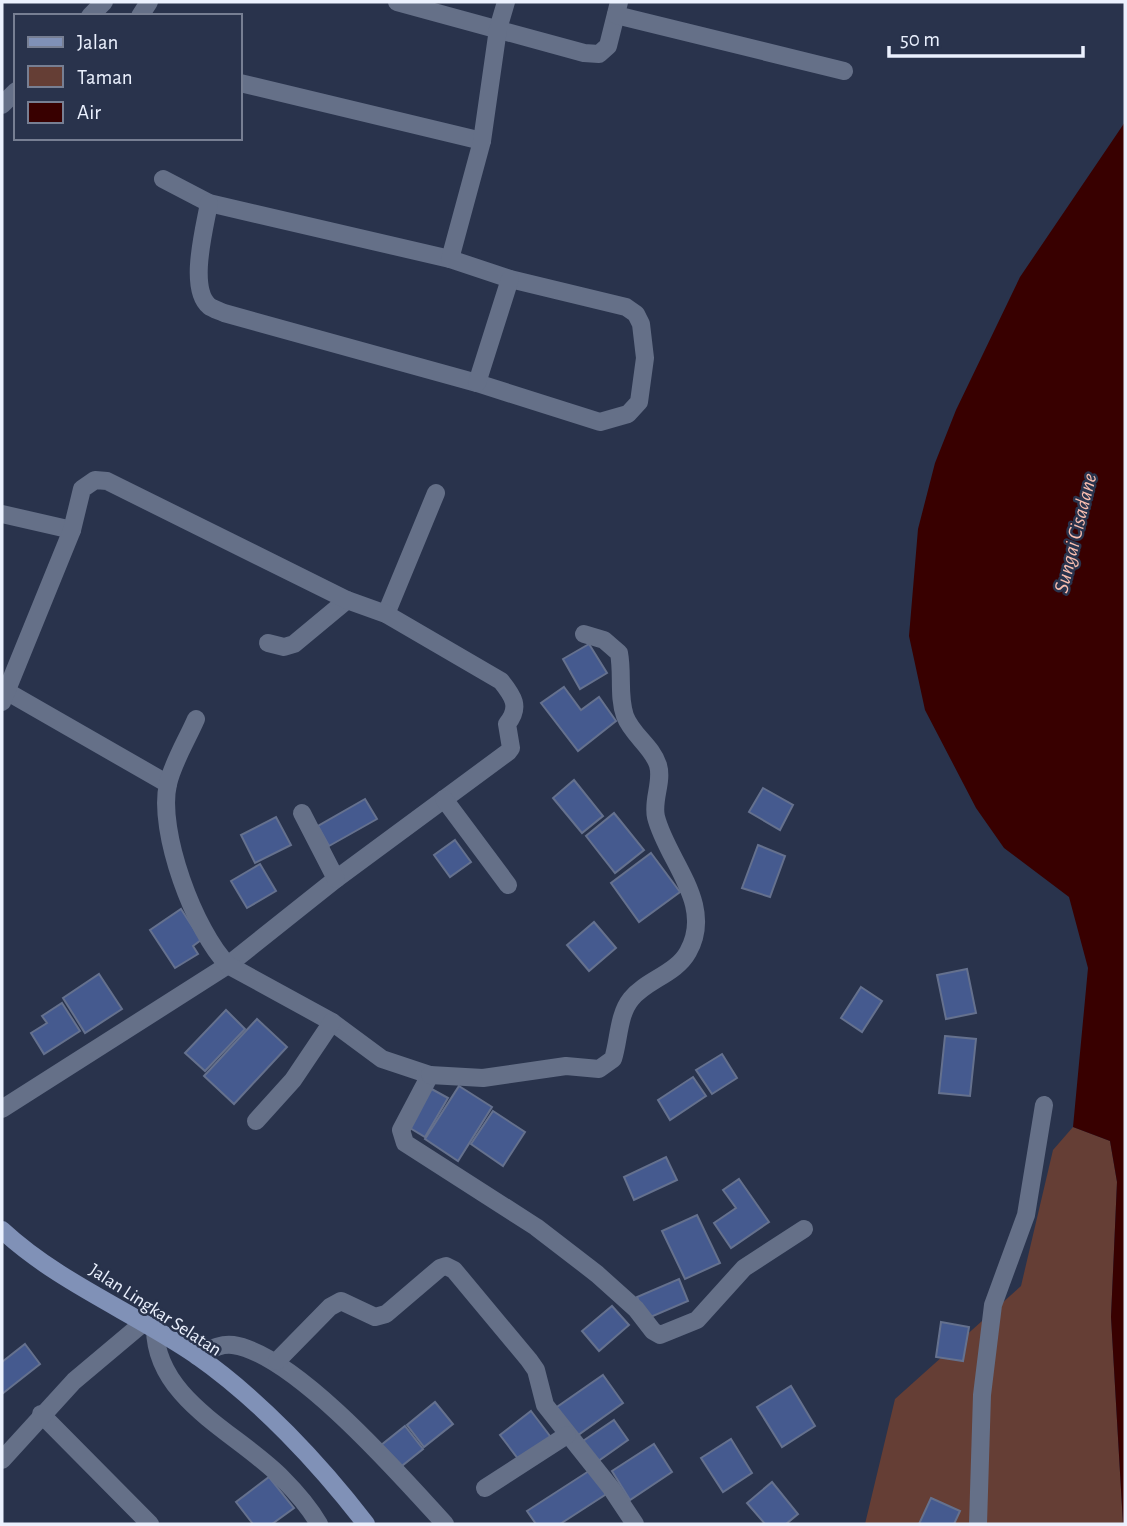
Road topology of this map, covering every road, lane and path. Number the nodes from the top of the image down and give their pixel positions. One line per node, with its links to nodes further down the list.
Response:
1 (397, 2): 4 (street)
2 (506, 2): 4 (street)
3 (617, 8): 4 (street); 5 (street)
4 (498, 29): 7 (street)
5 (844, 71)
6 (242, 83): 7 (street)
7 (482, 141): 10 (street)
8 (163, 179): 9 (street)
9 (209, 203): 10 (street); 12 (street)
10 (450, 259): 11 (street)
11 (510, 279): 12 (street); 12 (street)
12 (477, 383)
13 (436, 493): 17 (street)
14 (2, 514): 15 (street)
15 (72, 530): 16 (street); 20 (street)
16 (347, 600): 17 (street); 19 (street)
17 (386, 614): 23 (street)
18 (584, 634): 29 (street)
19 (268, 643)
20 (4, 696): 22 (street)
21 (196, 719): 22 (street)
22 (168, 784): 27 (street)
23 (444, 799): 25 (street); 26 (street)
24 (302, 813): 25 (street)
25 (336, 879): 27 (street)
26 (508, 885)
27 (228, 965): 28 (street); 31 (street)
28 (332, 1022): 29 (street); 32 (street)
29 (430, 1075): 33 (street)
30 (1044, 1105): 47 (street)
31 (2, 1109)
32 (256, 1121)
33 (804, 1228)
34 (2, 1230): 35 (main road, Jalan Lingkar Selatan)
35 (149, 1326): 36 (main road, Jalan Lingkar Selatan); 38 (street); 43 (street)
36 (197, 1356): 37 (street); 44 (main road, Jalan Lingkar Selatan)
37 (277, 1361): 39 (street); 45 (street)
38 (41, 1414): 40 (street); 42 (street)
39 (566, 1435): 41 (street); 46 (street)
40 (2, 1460)
41 (485, 1488)
42 (150, 1524)
43 (319, 1524)
44 (366, 1524)
45 (445, 1524)
46 (635, 1524)
47 (978, 1524)

